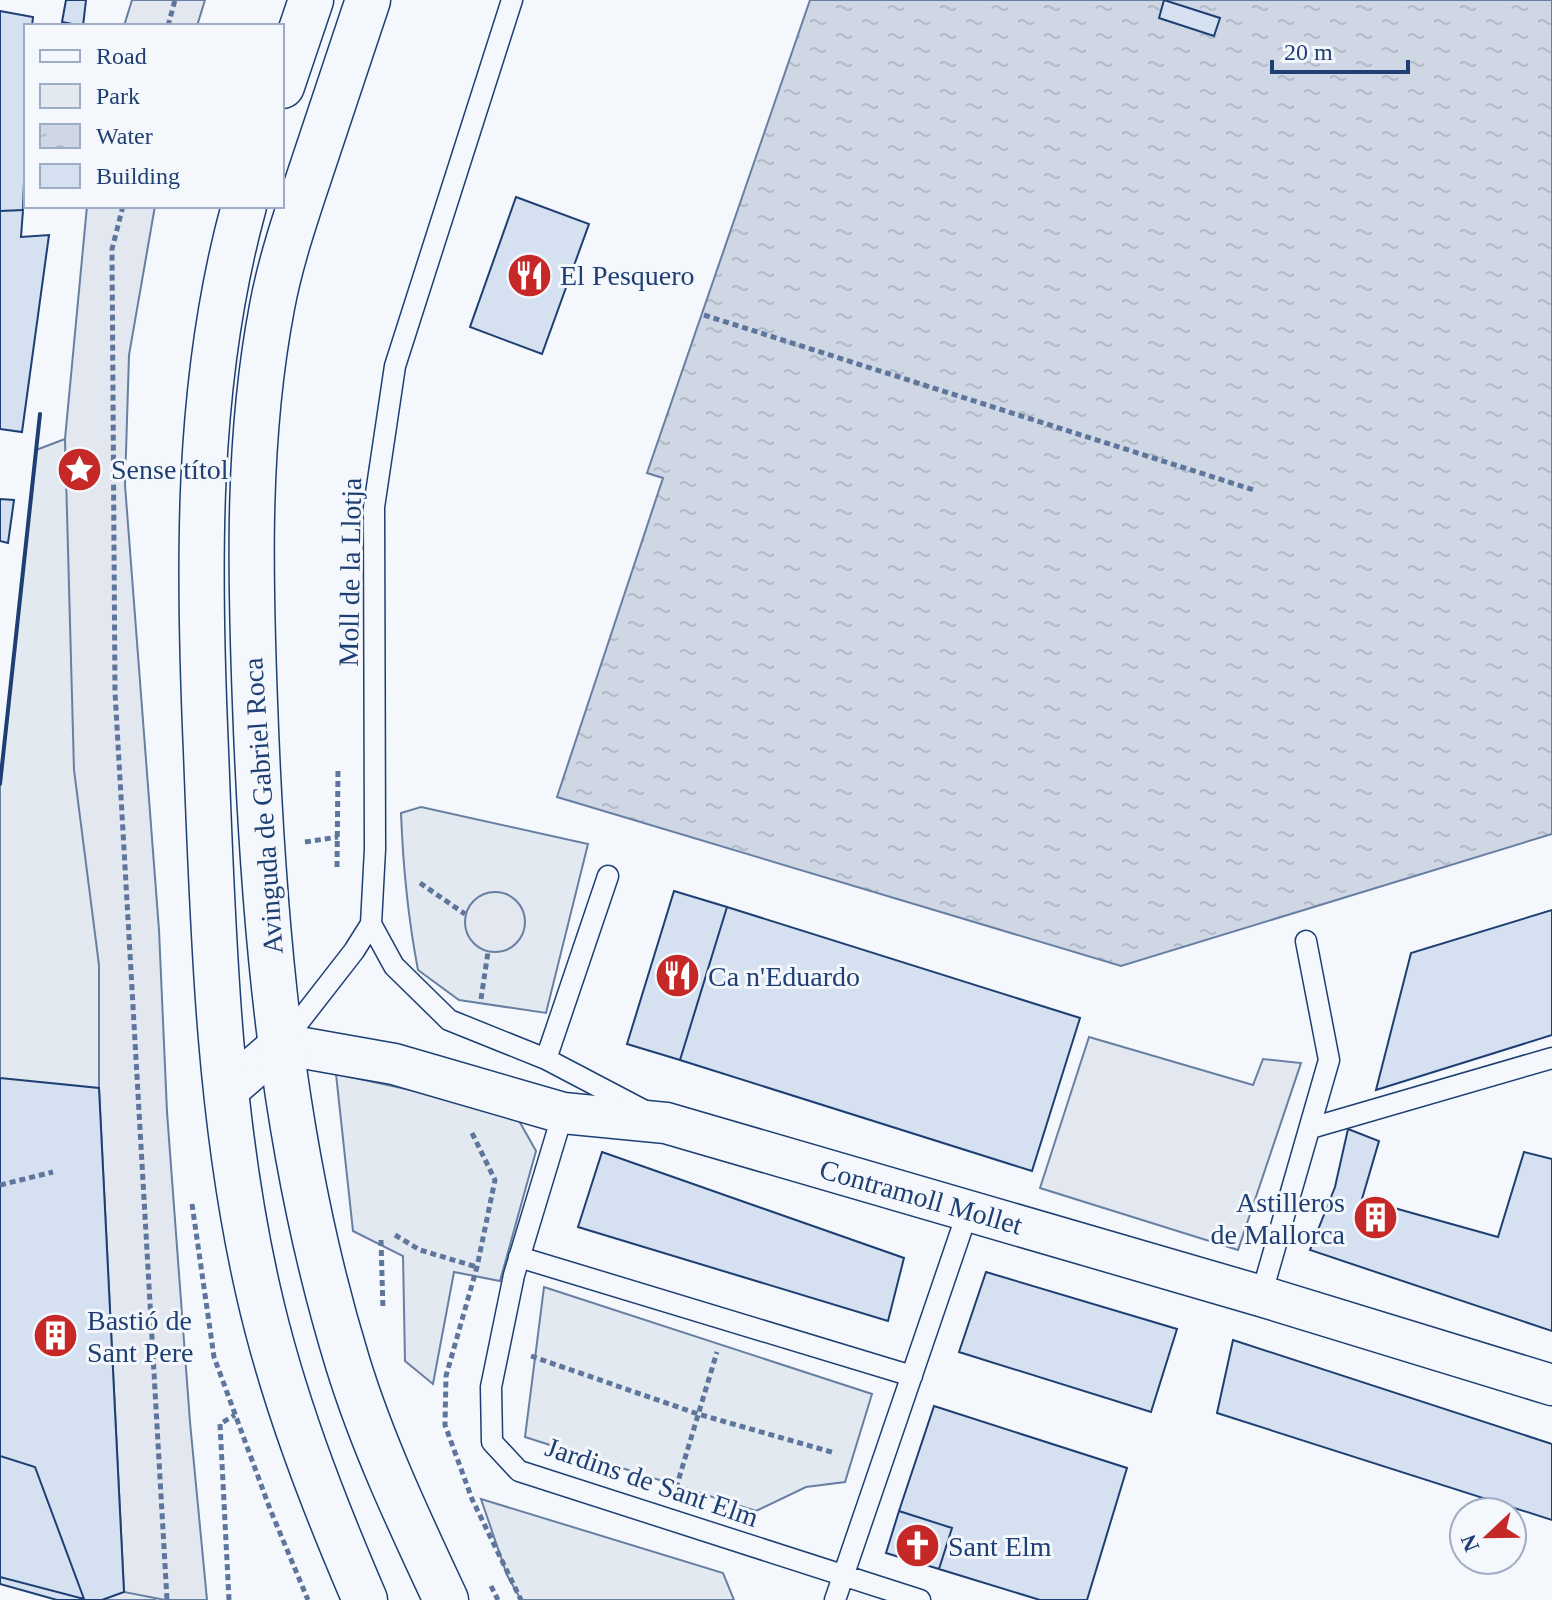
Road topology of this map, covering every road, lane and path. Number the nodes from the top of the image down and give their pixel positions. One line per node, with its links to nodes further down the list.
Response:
1 (175, 0): 5 (path)
2 (311, 0): 6 (highway)
3 (368, 0): 18 (highway, Avinguda de Gabriel Roca)
4 (512, 0): 14 (lane, Moll de la Llotja)
5 (169, 24)
6 (284, 80)
7 (122, 208): 44 (path)
8 (243, 208): 21 (highway, Avinguda de Gabriel Roca)
9 (704, 315): 10 (path)
10 (1254, 490)
11 (608, 876): 20 (lane)
12 (420, 883): 13 (path)
13 (465, 914)
14 (371, 924): 18 (lane); 20 (lane)
15 (1306, 941): 24 (lane)
16 (488, 952): 17 (path)
17 (480, 1013)
18 (281, 1044): 21 (street); 22 (street, Contramoll Mollet); 47 (highway, Avinguda de Gabriel Roca)
19 (1552, 1058): 24 (lane)
20 (546, 1059): 23 (lane)
21 (227, 1091): 46 (highway, Avinguda de Gabriel Roca)
22 (563, 1113): 23 (street, Contramoll Mollet); 30 (lane, Jardins de Sant Elm)
23 (666, 1123): 27 (street, Contramoll Mollet)
24 (1311, 1128): 32 (lane)
25 (53, 1172): 26 (path)
26 (0, 1185)
27 (968, 1211): 32 (street, Contramoll Mollet); 36 (lane)
28 (395, 1235): 31 (path)
29 (381, 1240): 33 (path)
30 (519, 1257): 34 (lane); 35 (lane, Jardins de Sant Elm)
31 (477, 1267)
32 (1261, 1296): 37 (street, Contramoll Mollet)
33 (383, 1312)
34 (728, 1321): 36 (lane); 38 (path)
35 (500, 1345): 38 (path); 41 (lane, Jardins de Sant Elm)
36 (912, 1376): 43 (lane)
37 (1552, 1385)
38 (698, 1414): 40 (path); 41 (path)
39 (235, 1415): 45 (path)
40 (835, 1453)
41 (667, 1519): 43 (lane, Jardins de Sant Elm)
42 (485, 1573): 48 (path)
43 (843, 1576): 49 (lane); 50 (lane, Jardins de Sant Elm)
44 (167, 1600)
45 (229, 1600)
46 (365, 1600)
47 (446, 1600)
48 (498, 1600)
49 (835, 1600)
50 (920, 1600)

